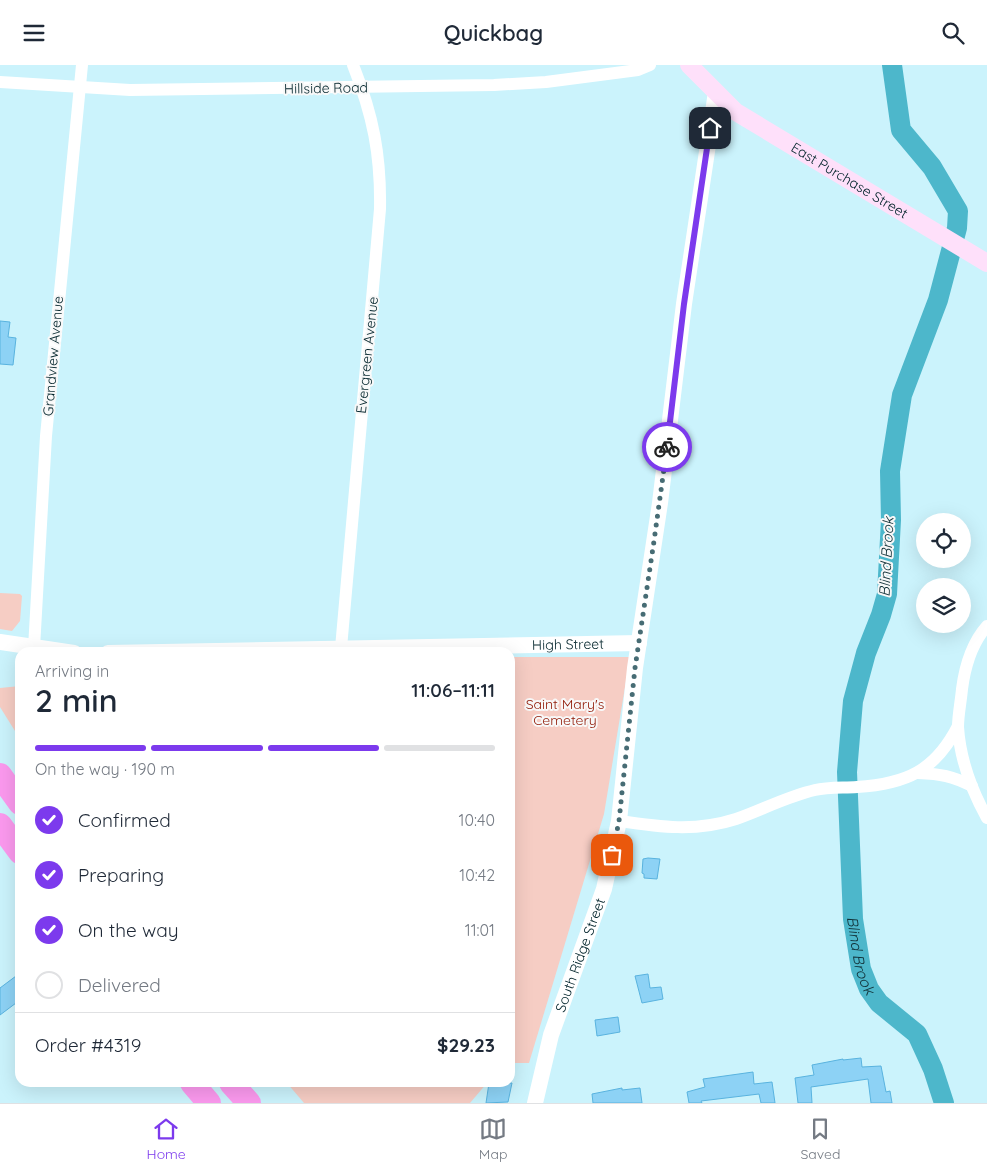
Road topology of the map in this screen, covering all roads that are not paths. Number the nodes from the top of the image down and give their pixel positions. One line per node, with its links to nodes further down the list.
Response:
1 (82, 65): 6 (street, Grandview Avenue)
2 (353, 65): 7 (street, Evergreen Avenue)
3 (650, 65): 7 (street, Hillside Road)
4 (689, 65): 8 (main road, East Purchase Street)
5 (0, 82): 6 (street, Hillside Road)
6 (80, 87): 7 (street, Hillside Road); 14 (street, Grandview Avenue)
7 (362, 87): 15 (street, Evergreen Avenue)
8 (716, 92): 9 (main road, East Purchase Street); 12 (street, South Ridge Street)
9 (987, 263)
10 (987, 626): 17 (street)
11 (0, 642): 13 (street)
12 (639, 643): 16 (street, High Street); 23 (street, South Ridge Street)
13 (28, 647)
14 (34, 647)
15 (341, 647)
16 (401, 647)
17 (958, 726): 18 (street); 20 (street)
18 (918, 773): 20 (street); 23 (street)
19 (0, 775): 21 (highway)
20 (972, 786): 22 (street)
21 (15, 796)
22 (987, 818)
23 (619, 821): 30 (street, South Ridge Street)
24 (0, 825): 25 (highway)
25 (15, 845)
26 (195, 1087): 28 (highway)
27 (235, 1087): 29 (highway)
28 (209, 1103)
29 (249, 1103)
30 (535, 1103)

